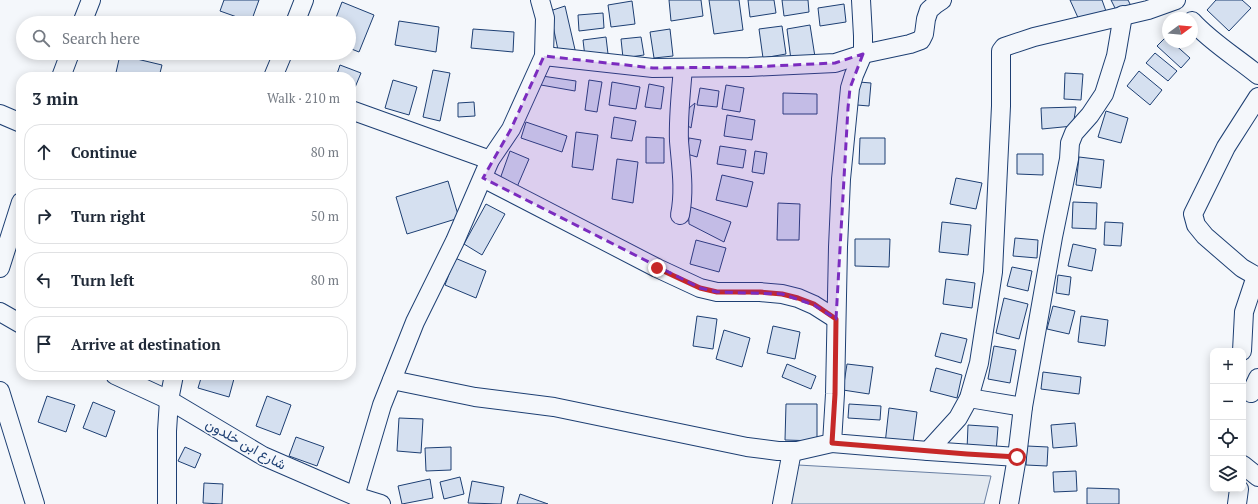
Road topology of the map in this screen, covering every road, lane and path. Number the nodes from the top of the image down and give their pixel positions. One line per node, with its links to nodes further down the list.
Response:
1 (91, 0): 9 (street)
2 (304, 0): 10 (street)
3 (540, 0): 13 (street)
4 (861, 0): 12 (street)
5 (942, 0): 12 (street)
6 (1175, 0): 7 (street); 8 (street)
7 (1184, 12)
8 (1123, 15): 38 (street); 40 (street)
9 (85, 16)
10 (298, 16)
11 (1198, 29): 19 (street)
12 (863, 54): 16 (street); 31 (street)
13 (544, 56): 16 (street); 24 (street)
14 (67, 60): 17 (street)
15 (280, 60): 18 (street)
16 (683, 68): 26 (street)
17 (63, 72)
18 (275, 72)
19 (1258, 75)
20 (1258, 97): 29 (street)
21 (356, 112): 24 (street)
22 (0, 114): 23 (street)
23 (16, 121)
24 (490, 160): 25 (street)
25 (483, 178): 31 (street); 36 (street)
26 (680, 215)
27 (16, 218): 28 (street)
28 (0, 268)
29 (1257, 277): 33 (street)
30 (0, 312): 32 (street)
31 (836, 319): 41 (street)
32 (16, 321)
33 (1242, 348)
34 (126, 380): 39 (street, شارع ابن خلدون)
35 (173, 380): 39 (street)
36 (392, 380): 42 (street); 48 (street)
37 (0, 391): 49 (street)
38 (969, 398): 40 (street); 43 (street)
39 (169, 400): 48 (street, شارع ابن خلدون); 50 (street)
40 (1023, 407): 44 (street)
41 (832, 443): 42 (street); 43 (street)
42 (792, 451): 52 (street)
43 (928, 451): 44 (street)
44 (1017, 457): 53 (street)
45 (1246, 467): 46 (street)
46 (1258, 477)
47 (1239, 492): 54 (street)
48 (355, 496): 51 (street, شارع ابن خلدون)
49 (35, 504)
50 (167, 504)
51 (381, 504)
52 (782, 504)
53 (1009, 504)
54 (1237, 504)

